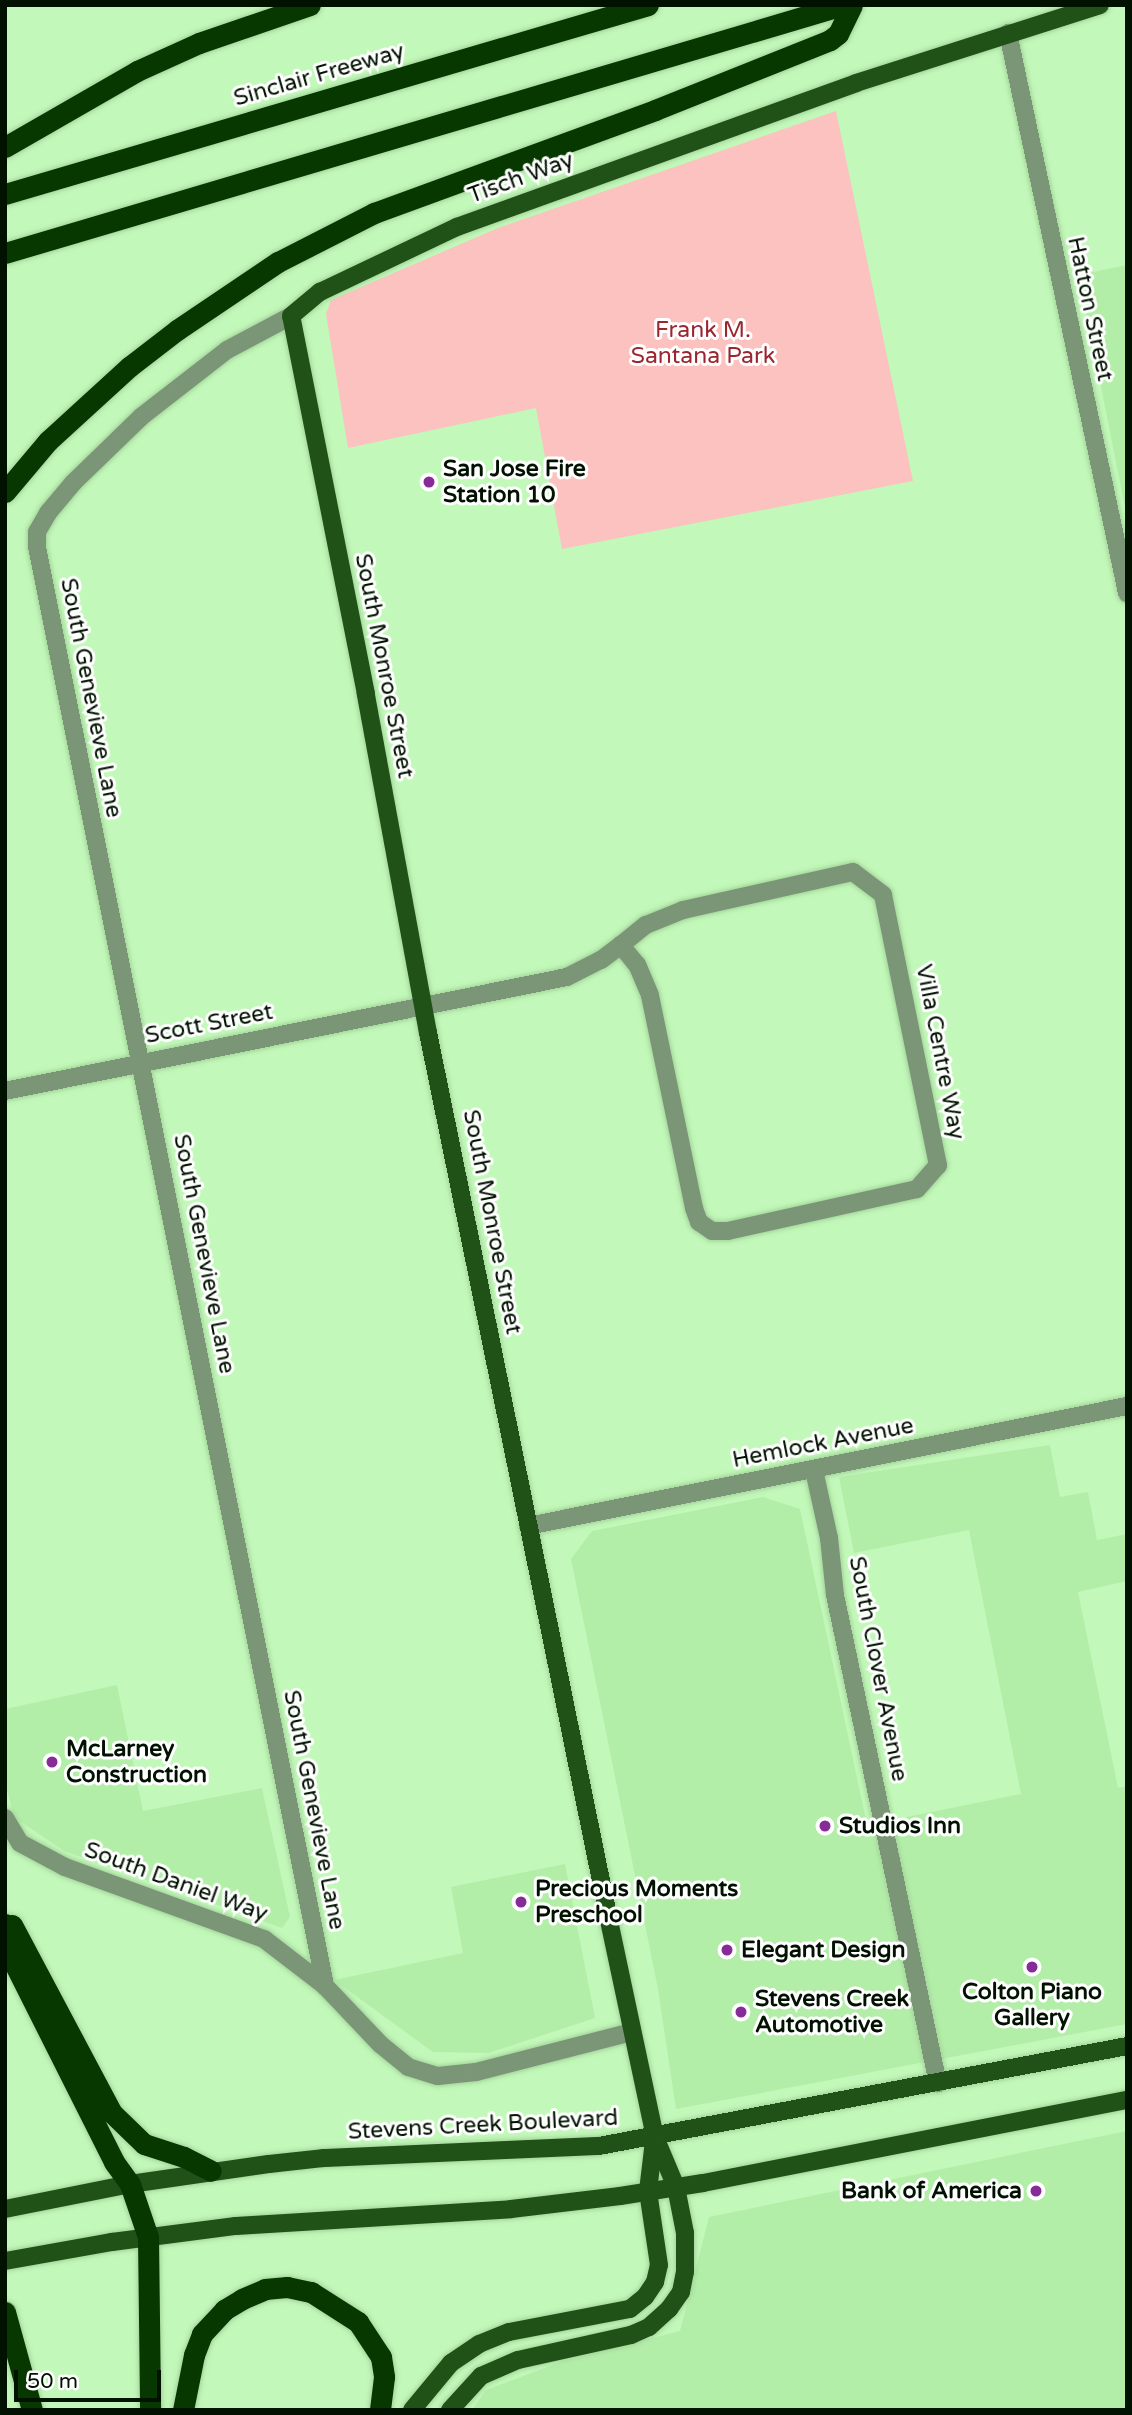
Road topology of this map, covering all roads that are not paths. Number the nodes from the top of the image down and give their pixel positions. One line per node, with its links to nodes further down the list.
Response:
1 (310, 5): 7 (highway)
2 (648, 5): 8 (highway, Sinclair Freeway)
3 (843, 5): 9 (highway)
4 (852, 5): 11 (highway)
5 (1100, 5): 6 (main road, Tisch Way)
6 (1008, 33): 10 (main road, Tisch Way); 13 (street, Hatton Street)
7 (5, 147)
8 (5, 194)
9 (5, 253)
10 (291, 316): 12 (street, Tisch Way); 15 (main road, South Monroe Street)
11 (5, 492)
12 (37, 531): 16 (street, South Genevieve Lane)
13 (1127, 593)
14 (621, 945): 14 (street, Villa Centre Way); 15 (street, Villa Centre Way)
15 (424, 1007): 16 (street, Scott Street); 20 (main road, South Monroe Street)
16 (140, 1063): 17 (street, Scott Street); 24 (street, South Genevieve Lane)
17 (5, 1091)
18 (1127, 1406): 19 (street, Hemlock Avenue)
19 (814, 1470): 20 (street, Hemlock Avenue); 27 (street, South Clover Avenue)
20 (528, 1526): 25 (main road, South Monroe Street)
21 (5, 1818): 24 (street, South Daniel Way)
22 (5, 1913): 30 (highway)
23 (5, 1924): 31 (highway)
24 (325, 1986): 25 (street, South Daniel Way)
25 (632, 2032): 29 (main road, South Monroe Street)
26 (1127, 2046): 27 (main road, Stevens Creek Boulevard)
27 (938, 2083): 29 (main road, Stevens Creek Boulevard)
28 (1127, 2100): 32 (main road)
29 (655, 2137): 30 (main road, Stevens Creek Boulevard); 32 (main road, South Monroe Street); 33 (main road, South Monroe Street)
30 (211, 2171): 31 (main road, Stevens Creek Boulevard)
31 (130, 2184): 34 (main road, Stevens Creek Boulevard); 35 (highway)
32 (676, 2187): 33 (main road); 43 (main road, South Monroe Street)
33 (648, 2191): 35 (main road); 42 (main road, South Monroe Street)
34 (5, 2209)
35 (148, 2237): 36 (main road); 39 (highway)
36 (5, 2261)
37 (5, 2312): 38 (highway)
38 (32, 2410)
39 (150, 2410)
40 (183, 2410): 41 (highway)
41 (380, 2410)
42 (412, 2410)
43 (450, 2410)

